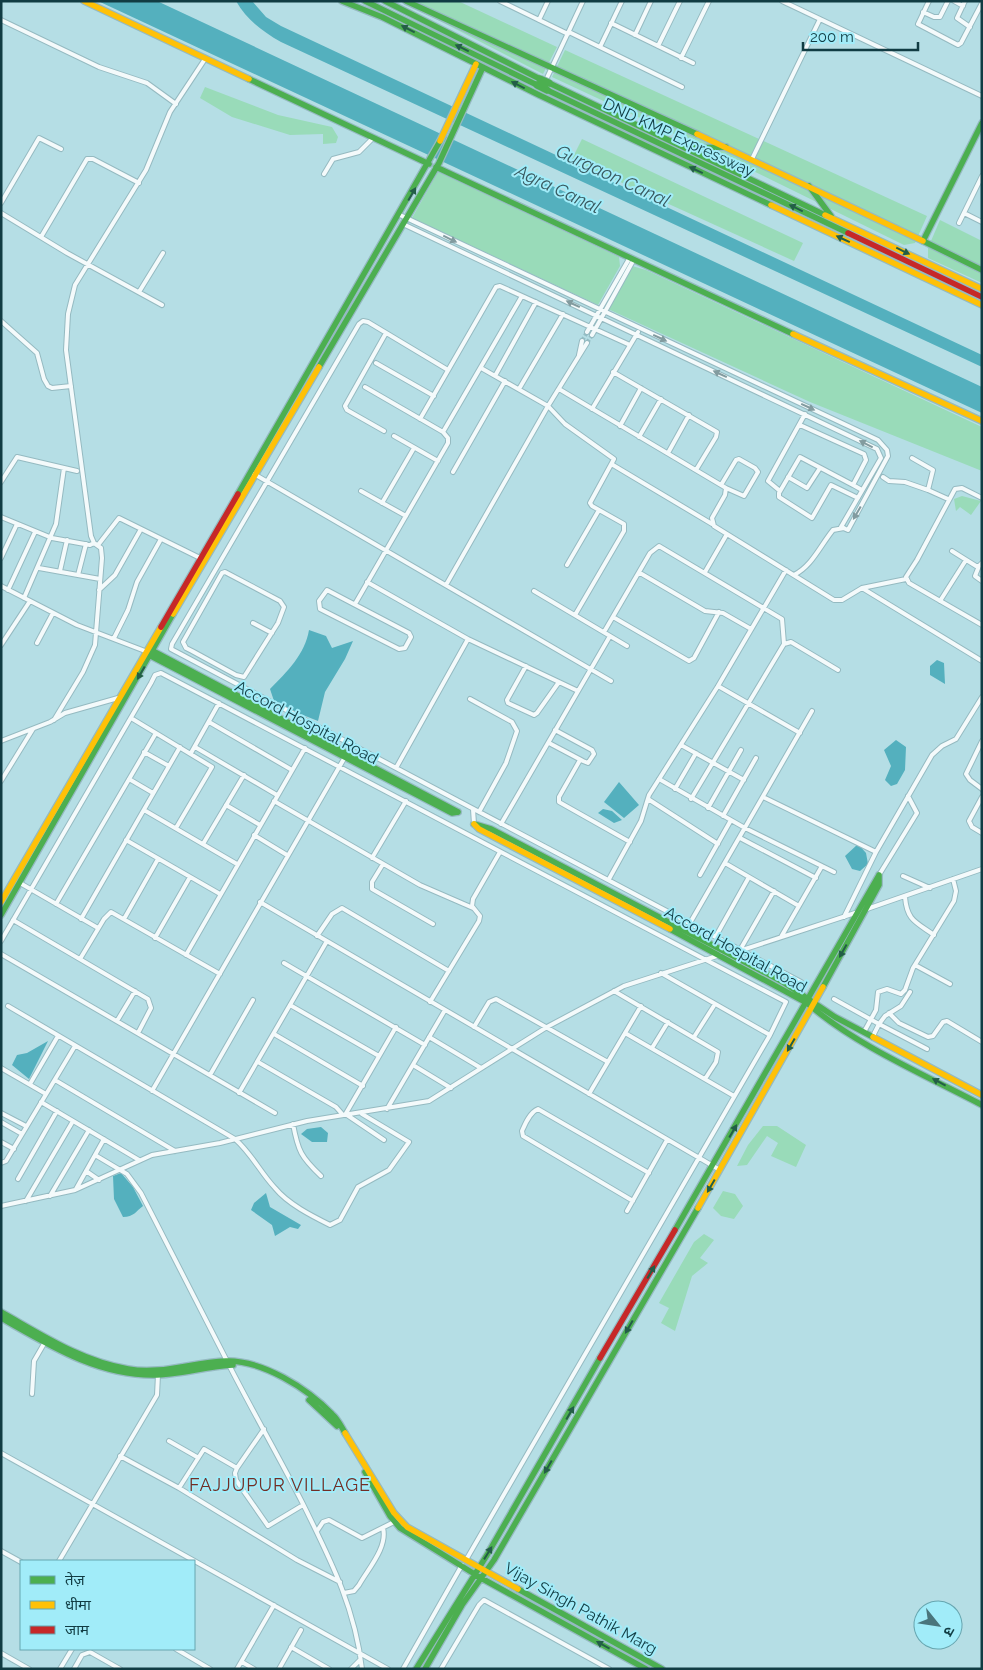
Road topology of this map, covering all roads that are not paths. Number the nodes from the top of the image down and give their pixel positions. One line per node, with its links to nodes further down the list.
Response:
1 (84, 1): 31 (main road)
2 (342, 1): 33 (main road, one-way to 2)
3 (365, 1): 35 (main road, DND KMP Expressway, one-way to 3)
4 (385, 1): 35 (main road, DND KMP Expressway)
5 (406, 1): 34 (main road)
6 (500, 1): 17 (street)
7 (548, 1): 23 (street)
8 (583, 1): 26 (street)
9 (622, 1): 24 (street)
10 (651, 1): 27 (street)
11 (680, 1): 28 (street)
12 (709, 1): 30 (street)
13 (782, 1): 21 (street)
14 (929, 1): 20 (street)
15 (948, 1): 20 (street)
16 (954, 1): 18 (street)
17 (506, 3): 23 (street)
18 (964, 3): 25 (street)
19 (982, 3): 25 (street)
20 (923, 12): 25 (street)
21 (820, 19): 39 (street); 48 (street)
22 (1, 20): 40 (street)
23 (539, 20): 26 (street)
24 (611, 23): 27 (street); 29 (street)
25 (970, 27)
26 (568, 33): 29 (street); 34 (street)
27 (635, 35): 28 (street)
28 (658, 46): 30 (street)
29 (600, 47): 37 (street)
30 (681, 58): 32 (street)
31 (205, 59): 40 (street); 44 (main road)
32 (693, 63)
33 (479, 65): 38 (main road, one-way to 33); 42 (main road)
34 (552, 67): 38 (street); 45 (main road)
35 (539, 82): 36 (main road, DND KMP Expressway, bridge)
36 (548, 86): 46 (main road, DND KMP Expressway); 72 (main road, DND KMP Expressway, one-way to 36)
37 (682, 86)
38 (538, 95): 75 (main road, one-way to 38)
39 (982, 96)
40 (176, 104): 53 (street)
41 (982, 123): 64 (main road)
42 (451, 125): 49 (main road); 50 (main road)
43 (982, 128): 64 (main road)
44 (373, 138): 49 (main road); 51 (street)
45 (726, 147): 46 (main road); 48 (main road)
46 (690, 148): 59 (main road, DND KMP Expressway)
47 (61, 149): 56 (street)
48 (752, 159): 54 (main road)
49 (431, 161): 60 (main road, one-way to 49)
50 (438, 165): 60 (main road); 66 (main road)
51 (324, 174)
52 (982, 176): 55 (street)
53 (139, 183): 63 (street); 67 (street)
54 (809, 186): 59 (main road); 64 (main road)
55 (980, 186): 58 (street)
56 (1, 204)
57 (1, 213): 63 (street)
58 (964, 213): 61 (street); 62 (street)
59 (832, 217): 69 (main road, DND KMP Expressway, one-way to 69)
60 (401, 219): 76 (street, one-way to 76); 78 (street, one-way to 60); 129 (main road)
61 (982, 222)
62 (959, 223)
63 (41, 237): 67 (street)
64 (924, 242): 68 (main road)
65 (163, 253): 70 (street)
66 (631, 260): 76 (street); 108 (main road)
67 (88, 266): 70 (street); 96 (street)
68 (982, 270)
69 (982, 289)
70 (139, 292): 74 (street)
71 (522, 296): 73 (street); 91 (street); 92 (street)
72 (982, 297)
73 (536, 302): 77 (street); 94 (street)
74 (162, 305)
75 (982, 305)
76 (602, 311): 78 (street); 81 (street)
77 (563, 314): 80 (street); 99 (street)
78 (599, 317): 80 (street); 85 (street)
79 (1, 321): 96 (street)
80 (593, 328): 82 (street); 84 (street); 88 (street)
81 (640, 328): 85 (street); 118 (street, one-way to 118)
82 (587, 332)
83 (386, 333): 92 (street); 111 (street); 133 (street)
84 (592, 334)
85 (636, 334): 88 (street); 105 (street, one-way to 85)
86 (582, 341): 89 (street)
87 (587, 343): 89 (street)
88 (630, 345): 93 (street)
89 (578, 355): 100 (street)
90 (376, 362): 101 (street)
91 (481, 368): 94 (street); 113 (street)
92 (448, 370): 101 (street)
93 (613, 372): 98 (street); 104 (street)
94 (495, 376): 95 (street)
95 (505, 382): 99 (street); 128 (street)
96 (71, 386): 158 (street)
97 (365, 387): 107 (street)
98 (641, 388): 102 (street); 110 (street)
99 (519, 389): 103 (street)
100 (559, 389): 103 (street); 104 (street)
101 (434, 396): 107 (street)
102 (661, 399): 106 (street); 115 (street)
103 (548, 406): 123 (street); 177 (street)
104 (592, 409): 110 (street)
105 (805, 414): 109 (street); 112 (street)
106 (688, 415): 119 (street); 126 (street)
107 (420, 418): 113 (street)
108 (982, 421)
109 (800, 425): 116 (street); 140 (street)
110 (620, 426): 115 (street)
111 (384, 431)
112 (840, 431): 116 (street); 120 (street, one-way to 112)
113 (443, 432): 122 (street)
114 (394, 436): 117 (street)
115 (639, 437): 119 (street)
116 (836, 441): 135 (street)
117 (414, 448): 122 (street); 144 (street)
118 (887, 450): 120 (street); 150 (street, one-way to 150)
119 (668, 453): 126 (street)
120 (880, 453): 137 (street)
121 (912, 458): 138 (street)
122 (438, 461): 146 (street)
123 (612, 464): 145 (street); 149 (street)
124 (64, 468): 127 (street); 132 (street); 154 (street)
125 (820, 468): 130 (street); 130 (street); 135 (street)
126 (696, 470): 134 (street)
127 (77, 471)
128 (452, 472)
129 (252, 473): 133 (street); 162 (main road); 209 (main road)
130 (788, 477): 140 (street)
131 (882, 477): 138 (street)
132 (1, 482)
133 (267, 482): 159 (street); 184 (street)
134 (721, 484): 136 (street); 136 (street)
135 (853, 485): 137 (street)
136 (726, 488): 149 (street)
137 (862, 490): 141 (street)
138 (928, 490): 143 (street)
139 (361, 491): 144 (street)
140 (780, 491): 141 (street)
141 (858, 498): 150 (street)
142 (982, 498): 143 (street)
143 (948, 499): 174 (street)
144 (382, 503): 146 (street)
145 (599, 510): 164 (street); 194 (street)
146 (406, 516): 159 (street)
147 (1, 517): 148 (street)
148 (17, 524): 152 (street); 161 (street)
149 (712, 524): 153 (street)
150 (844, 528): 172 (street)
151 (141, 529): 155 (street); 158 (street); 181 (street)
152 (35, 532): 154 (street); 180 (street)
153 (727, 534): 167 (street); 170 (street)
154 (52, 538): 156 (street); 166 (street)
155 (161, 539): 162 (street); 203 (street)
156 (67, 540): 157 (street); 168 (street)
157 (86, 544): 158 (street); 171 (street)
158 (96, 544): 173 (street)
159 (386, 550): 176 (street); 177 (street)
160 (952, 551): 163 (street)
161 (1, 558)
162 (200, 558): 209 (main road)
163 (966, 560): 165 (street); 186 (street)
164 (567, 565)
165 (980, 565): 175 (street)
166 (39, 568): 168 (street); 183 (street)
167 (786, 570): 172 (street); 190 (street)
168 (60, 571): 171 (street)
169 (640, 572): 170 (street); 192 (street); 195 (street)
170 (705, 572): 190 (street)
171 (78, 575): 173 (street)
172 (794, 575): 179 (street)
173 (100, 579): 181 (street)
174 (906, 579): 179 (street); 186 (street)
175 (982, 581)
176 (367, 582): 189 (street); 204 (street)
177 (446, 585): 212 (street)
178 (1, 586): 180 (street)
179 (862, 588): 210 (street)
180 (8, 590): 183 (street)
181 (99, 591): 199 (street)
182 (534, 591): 194 (street)
183 (24, 598): 185 (street)
184 (199, 599): 187 (street); 188 (street)
185 (30, 601): 193 (street); 207 (street)
186 (940, 601): 197 (street)
187 (206, 603): 191 (street); 201 (street)
188 (196, 604): 191 (street); 251 (street)
189 (355, 604): 189 (street)
190 (764, 607): 198 (street); 206 (street)
191 (203, 608): 201 (street)
192 (719, 612): 195 (street); 198 (street)
193 (54, 614): 199 (street); 205 (street)
194 (575, 615): 200 (street)
195 (613, 618): 200 (street)
196 (253, 623): 201 (street)
197 (982, 625)
198 (751, 629): 216 (street)
199 (97, 631): 203 (street); 227 (street)
200 (604, 632): 202 (street)
201 (272, 633)
202 (610, 636): 208 (street); 212 (street)
203 (114, 638): 209 (street)
204 (468, 639): 211 (street); 251 (street)
205 (37, 643)
206 (784, 644): 213 (street); 222 (street)
207 (1, 645)
208 (626, 646)
209 (148, 652): 219 (main road); 244 (main road, Accord Hospital Road); 275 (main road); 311 (main road, one-way to 311)
210 (982, 661)
211 (526, 666): 215 (street); 215 (street)
212 (591, 669): 214 (street); 217 (street)
213 (838, 670)
214 (612, 681)
215 (559, 682): 217 (street)
216 (718, 686): 222 (street); 236 (street)
217 (578, 691): 230 (street)
218 (982, 697): 223 (street)
219 (118, 698): 227 (street); 317 (main road)
220 (470, 699): 276 (street)
221 (219, 703): 226 (street); 228 (street); 239 (street)
222 (749, 704): 232 (street); 247 (street)
223 (977, 706): 224 (street); 264 (street)
224 (982, 708)
225 (812, 711): 232 (street)
226 (131, 718): 231 (street); 313 (street)
227 (54, 720): 229 (street)
228 (209, 722): 238 (street); 252 (street)
229 (33, 729): 233 (street); 253 (street)
230 (555, 730): 235 (street); 246 (street)
231 (156, 733): 237 (street); 241 (street)
232 (800, 733): 265 (street)
233 (1, 741)
234 (982, 741): 261 (street)
235 (549, 743): 246 (street); 281 (street)
236 (681, 745): 242 (street); 257 (street)
237 (180, 747): 243 (street); 248 (street)
238 (195, 747): 243 (street); 255 (street)
239 (305, 748): 249 (street); 252 (street)
240 (741, 750): 254 (street)
241 (144, 752): 248 (street); 256 (street)
242 (696, 753): 247 (street); 260 (street)
243 (191, 754): 283 (street)
244 (344, 757): 249 (street); 275 (main road, Accord Hospital Road)
245 (756, 758): 258 (street)
246 (580, 760): 289 (street)
247 (712, 763): 254 (street); 268 (street)
248 (169, 766): 262 (street)
249 (340, 766): 270 (street); 278 (street)
250 (1, 768): 253 (street)
251 (396, 768): 272 (street)
252 (292, 770): 263 (street)
253 (7, 771): 259 (street)
254 (728, 772): 258 (street); 273 (street)
255 (244, 775): 263 (street); 271 (street)
256 (129, 779): 262 (street); 319 (street)
257 (659, 780): 260 (street); 267 (street)
258 (744, 780): 277 (street)
259 (1, 781)
260 (675, 789): 268 (street)
261 (982, 789)
262 (153, 793): 274 (street)
263 (277, 795): 269 (street)
264 (908, 796): 293 (street); 304 (street)
265 (763, 797): 284 (street); 293 (street)
266 (982, 797): 285 (street)
267 (648, 799): 289 (street); 291 (street)
268 (691, 799): 273 (street)
269 (274, 801): 278 (street); 282 (street)
270 (406, 801): 292 (street); 295 (street)
271 (226, 805): 282 (street); 290 (street)
272 (471, 808): 275 (street); 276 (street); 280 (street)
273 (708, 808): 277 (street)
274 (144, 810): 283 (street); 288 (street)
275 (458, 812)
276 (479, 812): 281 (street)
277 (723, 816): 279 (street)
278 (308, 820): 294 (street); 295 (street)
279 (731, 820): 284 (street); 291 (street)
280 (474, 824): 341 (main road); 343 (main road, Accord Hospital Road)
281 (502, 824): 309 (street)
282 (260, 825): 286 (street)
283 (176, 828): 290 (street)
284 (745, 828): 287 (street); 300 (street)
285 (982, 833)
286 (254, 836): 294 (street); 298 (street)
287 (740, 838): 297 (street); 308 (street)
288 (126, 840): 296 (street); 326 (street)
289 (630, 842): 309 (street)
290 (203, 844): 298 (street)
291 (718, 844): 303 (street)
292 (500, 852): 321 (street); 345 (street)
293 (876, 852): 325 (street)
294 (287, 855): 318 (street)
295 (372, 858): 299 (street)
296 (158, 859): 306 (street); 327 (street)
297 (725, 863): 307 (street); 329 (street)
298 (237, 864): 315 (street)
299 (383, 864): 321 (street); 330 (street)
300 (822, 866): 302 (street); 308 (street)
301 (982, 869): 310 (street)
302 (834, 872)
303 (700, 875)
304 (879, 875): 322 (main road); 323 (main road)
305 (903, 876): 312 (street)
306 (190, 877): 315 (street); 336 (street)
307 (749, 877): 314 (street); 334 (street)
308 (816, 878): 320 (street)
309 (608, 879): 329 (street)
310 (953, 879): 312 (street); 332 (street)
311 (20, 883): 313 (street); 324 (main road)
312 (930, 888): 316 (street)
313 (31, 890): 319 (street); 328 (street)
314 (774, 891): 320 (street); 339 (street)
315 (220, 894): 342 (street)
316 (905, 897): 322 (street); 332 (street)
317 (1, 902)
318 (260, 902): 333 (street); 350 (street)
319 (56, 904): 326 (street)
320 (799, 906): 335 (street)
321 (473, 908): 348 (street)
322 (866, 909): 360 (main road, one-way to 360)
323 (855, 913): 325 (street); 360 (main road)
324 (1, 915)
325 (844, 917): 335 (street)
326 (81, 918): 331 (street)
327 (124, 919): 331 (street); 336 (street)
328 (13, 920): 337 (street); 344 (street)
329 (690, 923): 334 (street)
330 (433, 924)
331 (98, 928): 344 (street)
332 (934, 935): 347 (street)
333 (317, 936): 338 (street); 348 (street)
334 (716, 936): 339 (street)
335 (781, 937): 339 (street)
336 (154, 938): 342 (street)
337 (1, 941)
338 (327, 942): 351 (street); 359 (street)
339 (740, 950): 341 (street); 352 (street)
340 (1, 954): 368 (street)
341 (730, 954): 360 (main road)
342 (186, 955): 350 (street)
343 (720, 955): 345 (street); 360 (main road, Accord Hospital Road)
344 (80, 959): 354 (street)
345 (708, 960): 349 (street); 378 (street)
346 (284, 962): 351 (street)
347 (915, 965): 353 (street); 367 (street)
348 (449, 971): 359 (street)
349 (660, 973): 355 (street); 361 (street)
350 (220, 974): 389 (street)
351 (307, 976): 362 (street); 371 (street)
352 (801, 982)
353 (950, 984)
354 (135, 991): 368 (street); 375 (street)
355 (614, 991): 364 (street); 373 (street)
356 (910, 992): 366 (street)
357 (834, 999): 367 (street)
358 (253, 1000): 396 (street)
359 (430, 1002): 365 (street)
360 (811, 1003): 374 (main road); 409 (main road, Accord Hospital Road, one-way to 360); 433 (main road, one-way to 360); 435 (main road, one-way to 435)
361 (715, 1004): 378 (street); 382 (street)
362 (290, 1005): 377 (street); 390 (street)
363 (8, 1006): 379 (street)
364 (641, 1006): 369 (street); 376 (street)
365 (445, 1010): 372 (street); 381 (street)
366 (889, 1013): 370 (street); 383 (street)
367 (870, 1020): 370 (street); 374 (street)
368 (117, 1021): 375 (street)
369 (668, 1022): 382 (street); 387 (street)
370 (879, 1024): 380 (street); 388 (street)
371 (396, 1027): 384 (street); 390 (street)
372 (474, 1027): 373 (street); 386 (street)
373 (546, 1027): 386 (street); 392 (street)
374 (864, 1032): 380 (main road)
375 (138, 1033): 389 (street)
376 (625, 1033): 387 (street); 392 (street)
377 (274, 1034): 391 (street); 400 (street)
378 (770, 1035): 407 (street)
379 (58, 1036): 385 (street); 399 (street)
380 (873, 1036): 406 (main road)
381 (429, 1037): 384 (street); 395 (street)
382 (694, 1037): 397 (street)
383 (982, 1042)
384 (425, 1045): 393 (street)
385 (75, 1046): 398 (street); 402 (street)
386 (512, 1048): 395 (street); 405 (street)
387 (652, 1048): 397 (street)
388 (928, 1049)
389 (173, 1054): 396 (street); 402 (street)
390 (379, 1056): 400 (street)
391 (258, 1062): 403 (street); 415 (street)
392 (608, 1062): 405 (street)
393 (413, 1065): 401 (street); 410 (street)
394 (1, 1068): 399 (street)
395 (481, 1068): 401 (street)
396 (210, 1075): 403 (street)
397 (705, 1079): 407 (street)
398 (55, 1080): 404 (street); 428 (street)
399 (30, 1084): 404 (street)
400 (363, 1086): 415 (street)
401 (451, 1088): 410 (street)
402 (152, 1091): 423 (street)
403 (239, 1093): 413 (street)
404 (46, 1094): 408 (street)
405 (589, 1094): 425 (street)
406 (982, 1095)
407 (734, 1096): 430 (street)
408 (41, 1102): 411 (street); 419 (street)
409 (982, 1105)
410 (387, 1109): 414 (street)
411 (57, 1111): 416 (street); 439 (street)
412 (1, 1113): 419 (street)
413 (275, 1113)
414 (361, 1114): 415 (street); 423 (street)
415 (345, 1115): 418 (street); 424 (street)
416 (73, 1120): 420 (street); 443 (street)
417 (1, 1122): 421 (street)
418 (294, 1124): 423 (street); 438 (street)
419 (26, 1126): 421 (street)
420 (89, 1130): 422 (street); 442 (street)
421 (22, 1134): 427 (street)
422 (104, 1139): 429 (street); 431 (street)
423 (235, 1139): 428 (street)
424 (384, 1140)
425 (667, 1140): 430 (street); 437 (street)
426 (1, 1142): 427 (street)
427 (14, 1149): 432 (street)
428 (175, 1151): 431 (street)
429 (95, 1156): 434 (street); 436 (street)
430 (699, 1157): 433 (street); 470 (street)
431 (139, 1160): 434 (street)
432 (1, 1164)
433 (713, 1165): 435 (street); 471 (main road, one-way to 433)
434 (121, 1170): 440 (street); 450 (street)
435 (720, 1170): 472 (main road, one-way to 472)
436 (86, 1171): 440 (street); 441 (street)
437 (649, 1172): 444 (street); 444 (street)
438 (321, 1176)
439 (18, 1179)
440 (99, 1180): 441 (street)
441 (75, 1190): 442 (street)
442 (50, 1196): 443 (street)
443 (26, 1201): 445 (street)
444 (633, 1201): 446 (street)
445 (1, 1206)
446 (627, 1211)
447 (1, 1312): 450 (main road)
448 (1, 1318): 449 (main road)
449 (45, 1342): 451 (main road); 452 (street)
450 (228, 1363): 451 (main road); 453 (street); 462 (main road); 470 (main road)
451 (158, 1375): 456 (street)
452 (32, 1394)
453 (264, 1429): 458 (street); 461 (street)
454 (170, 1441): 457 (street)
455 (1, 1453): 460 (street)
456 (120, 1456): 459 (street); 460 (street)
457 (197, 1457): 458 (street); 459 (street)
458 (237, 1468): 461 (street)
459 (179, 1488): 474 (street)
460 (93, 1504): 466 (street); 467 (street)
461 (303, 1505): 464 (street)
462 (394, 1522): 463 (street); 470 (main road)
463 (383, 1528): 464 (street); 475 (street)
464 (317, 1531): 474 (street)
465 (1, 1551): 468 (street)
466 (60, 1560)
467 (192, 1560)
468 (20, 1561)
469 (195, 1561): 476 (street)
470 (464, 1563): 471 (main road); 497 (street)
471 (477, 1570): 472 (main road, Vijay Singh Pathik Marg); 473 (main road, Vijay Singh Pathik Marg); 498 (main road)
472 (487, 1570): 473 (main road); 503 (main road, Vijay Singh Pathik Marg)
473 (482, 1578): 499 (main road); 502 (main road, Vijay Singh Pathik Marg, one-way to 473)
474 (340, 1582): 475 (street)
475 (344, 1593): 482 (street)
476 (274, 1606): 482 (street); 484 (street)
477 (301, 1630): 478 (street)
478 (291, 1647): 492 (street); 493 (street)
479 (71, 1650): 487 (street)
480 (178, 1650): 485 (street)
481 (1, 1653): 486 (street)
482 (360, 1654): 483 (street); 496 (street)
483 (361, 1660): 494 (street); 495 (street)
484 (242, 1662): 490 (street); 491 (street)
485 (208, 1668)
486 (29, 1669)
487 (60, 1669)
488 (74, 1669): 489 (street)
489 (120, 1669)
490 (237, 1669)
491 (254, 1669)
492 (279, 1669)
493 (329, 1669)
494 (351, 1669)
495 (362, 1669)
496 (388, 1669)
497 (403, 1669)
498 (416, 1669)
499 (425, 1669)
500 (441, 1669): 501 (street)
501 (609, 1669)
502 (646, 1669)
503 (662, 1669)

